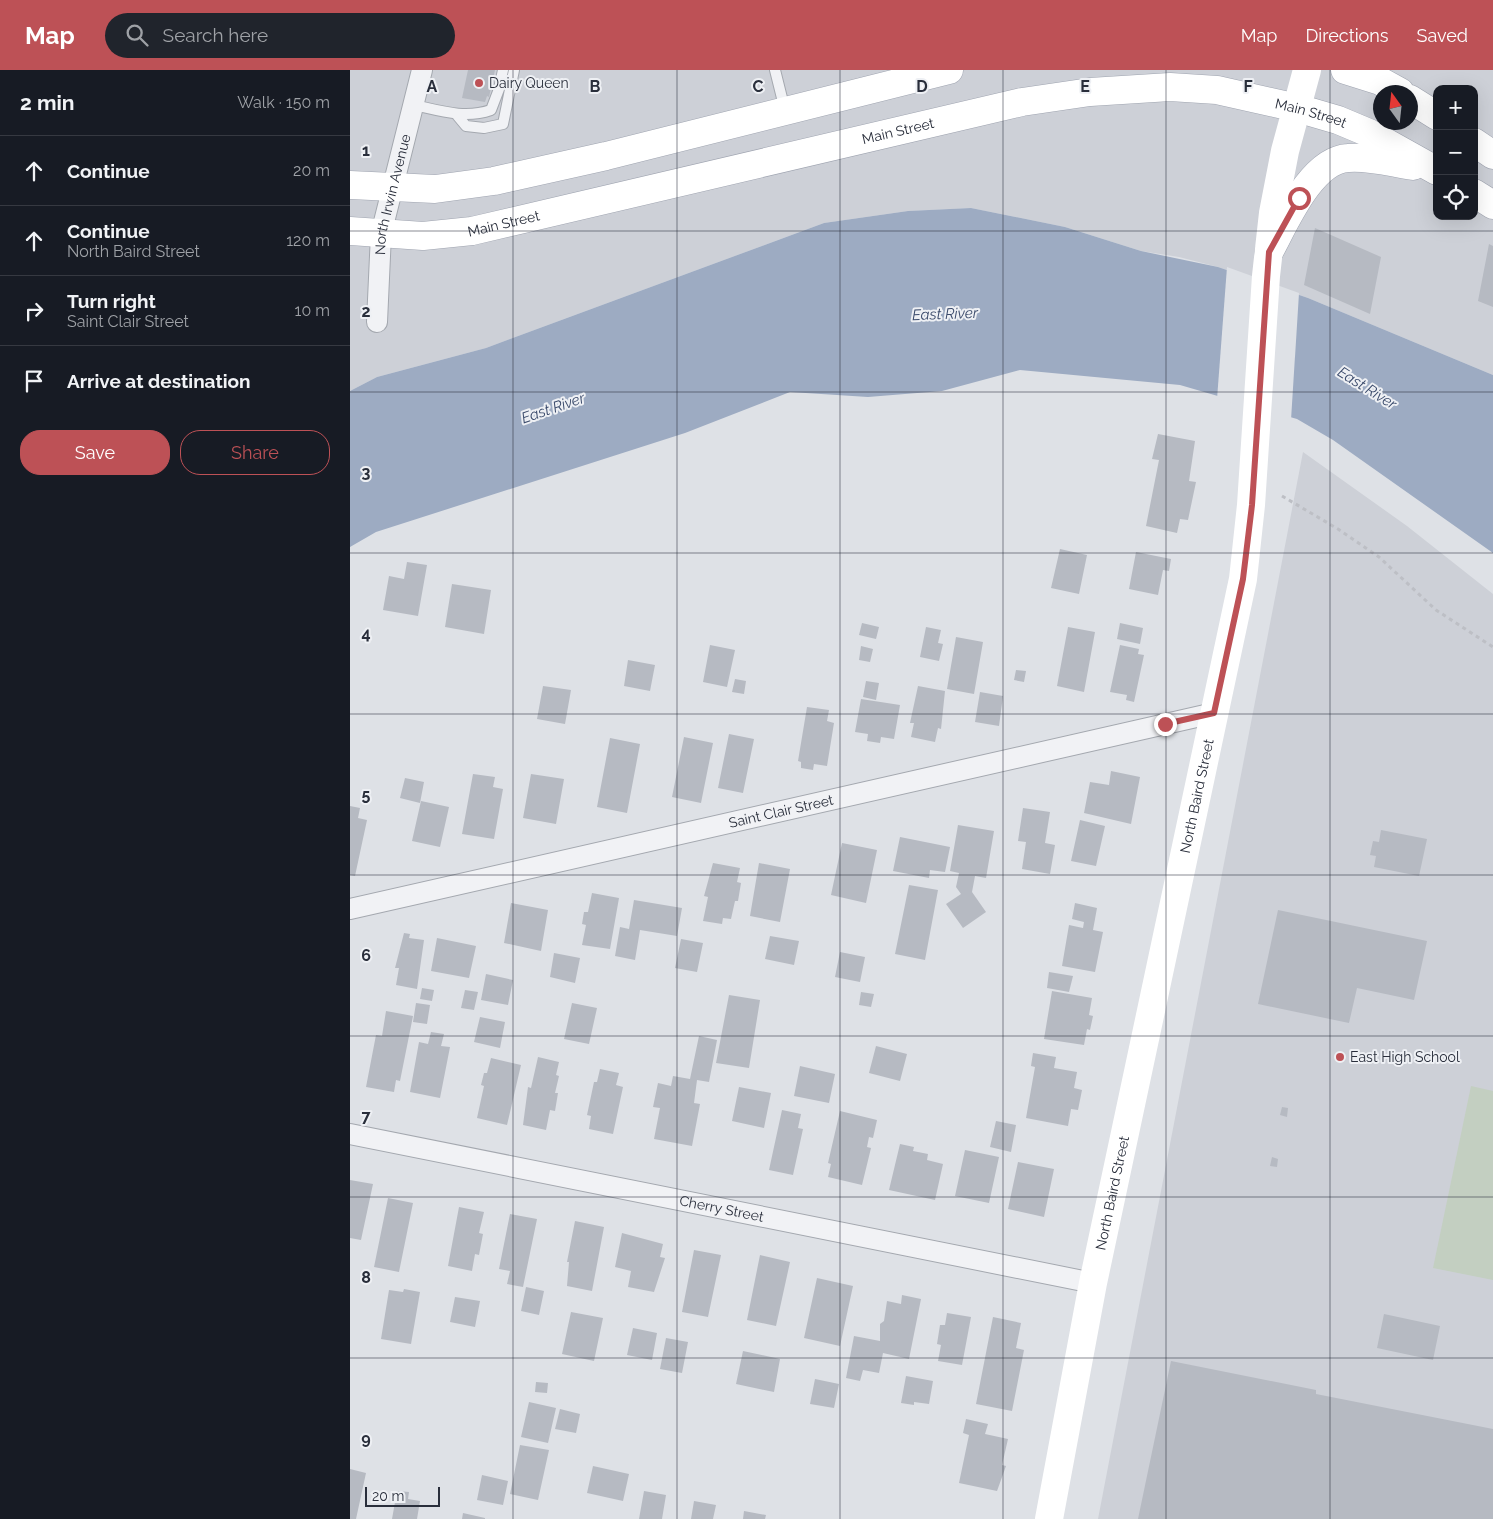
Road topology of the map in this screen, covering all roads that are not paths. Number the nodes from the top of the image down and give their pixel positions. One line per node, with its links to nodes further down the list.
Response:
1 (422, 70): 9 (street, North Irwin Avenue)
2 (503, 70): 14 (lane)
3 (514, 70): 14 (lane)
4 (775, 70): 12 (lane)
5 (949, 70): 12 (main road)
6 (1307, 70): 11 (main road, North Baird Street)
7 (1345, 70): 8 (main road)
8 (1387, 85)
9 (414, 104): 14 (lane); 20 (street, North Irwin Avenue)
10 (1418, 104): 13 (main road)
11 (1297, 108): 17 (main road, Main Street); 24 (main road, Main Street); 25 (main road, North Baird Street)
12 (785, 111): 20 (main road)
13 (1433, 113)
14 (456, 114)
15 (1478, 145): 16 (main road)
16 (1493, 155)
17 (1433, 169)
18 (1433, 170): 25 (main road)
19 (350, 186): 20 (main road)
20 (391, 187): 24 (street, North Irwin Avenue)
21 (1478, 196): 22 (main road)
22 (1493, 205)
23 (350, 231): 24 (main road, Main Street)
24 (381, 234): 26 (street, North Irwin Avenue)
25 (1268, 264): 27 (main road, North Baird Street)
26 (377, 322)
27 (1214, 713): 28 (street, Saint Clair Street); 30 (main road, North Baird Street)
28 (350, 909)
29 (350, 1134): 30 (street, Cherry Street)
30 (1094, 1283): 31 (main road, North Baird Street)
31 (1048, 1519)

